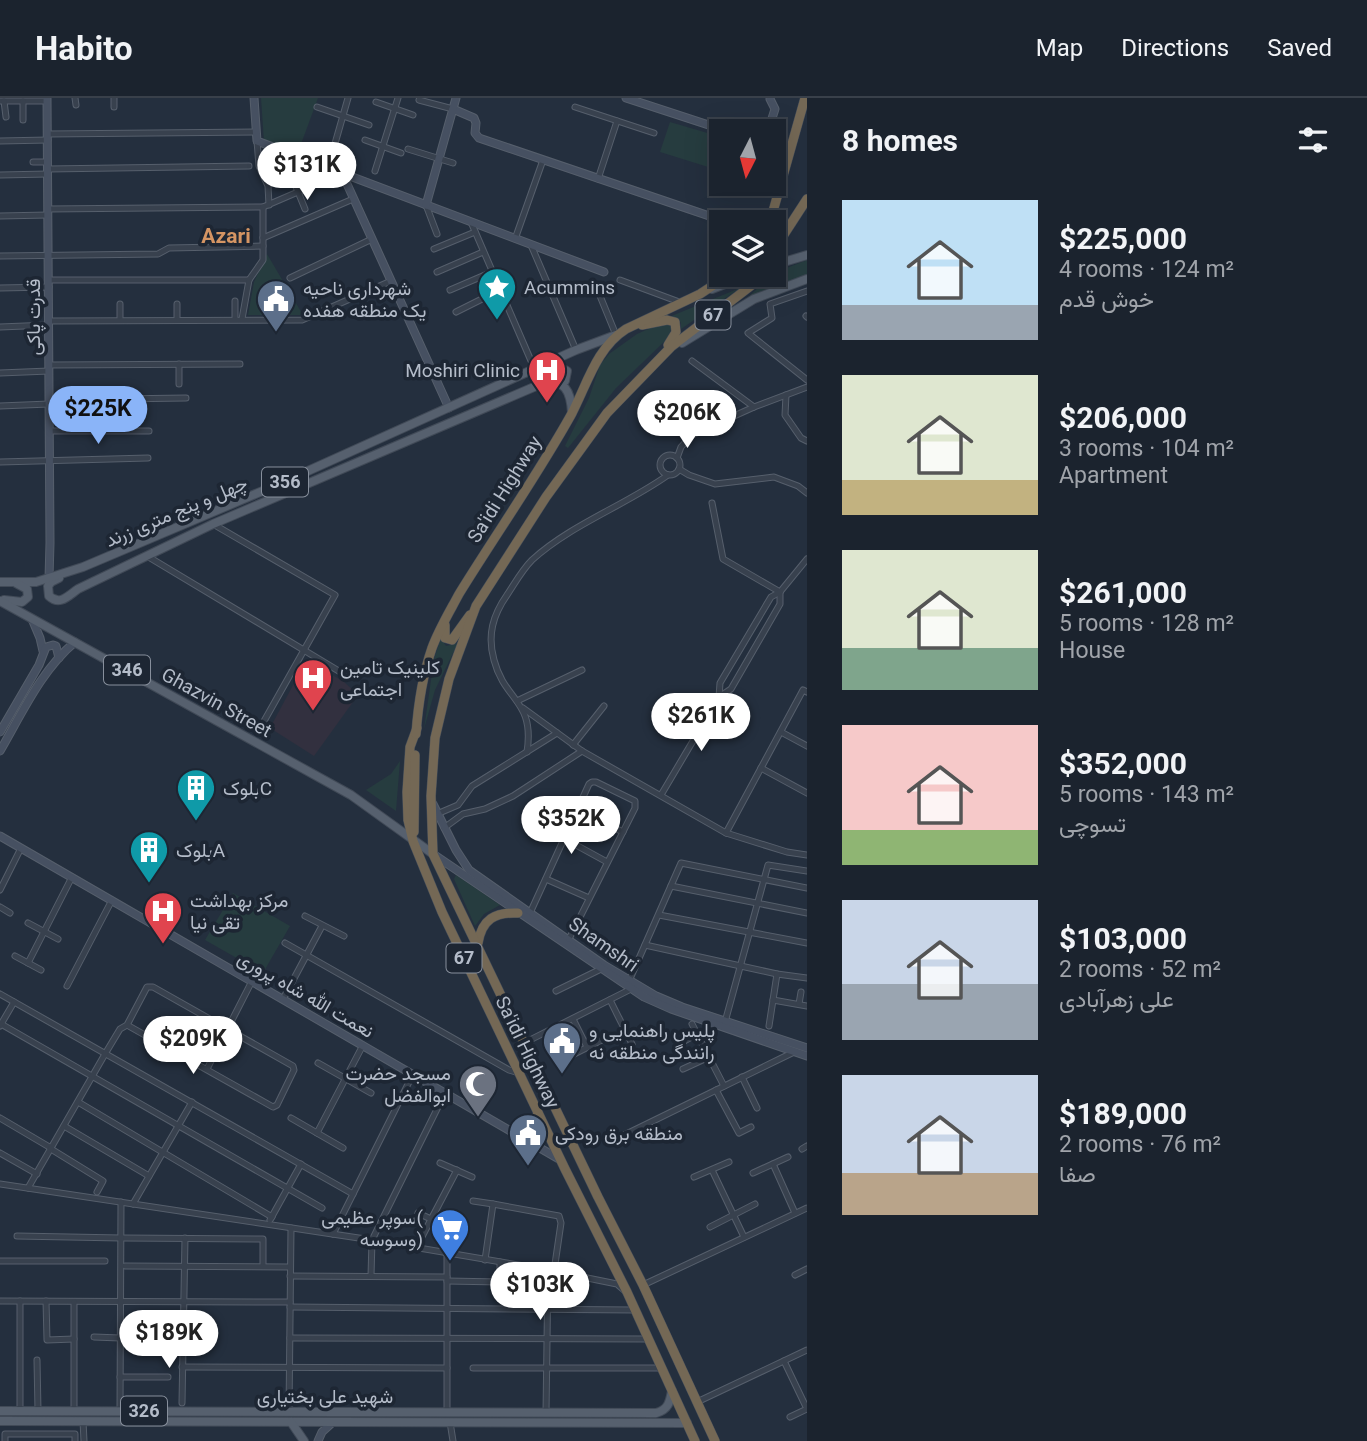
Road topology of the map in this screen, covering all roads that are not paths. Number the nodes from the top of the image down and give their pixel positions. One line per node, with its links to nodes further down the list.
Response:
1 (114, 98): 15 (street)
2 (254, 98): 28 (street)
3 (348, 98): 21 (street)
4 (398, 98): 18 (street)
5 (456, 98): 19 (street)
6 (626, 98): 27 (street)
7 (768, 98): 8 (street); 23 (street)
8 (781, 98)
9 (804, 98): 43 (highway)
10 (47, 100): 12 (street); 30 (street, قدرت پاکی)
11 (419, 100): 19 (street)
12 (23, 101): 13 (street); 24 (street)
13 (2, 102): 22 (street)
14 (376, 102): 18 (street)
15 (114, 107)
16 (317, 107): 21 (street)
17 (575, 107): 25 (street)
18 (394, 109): 20 (street); 34 (street)
19 (453, 109): 38 (street); 39 (street)
20 (413, 115)
21 (343, 116): 26 (street); 47 (street)
22 (6, 117)
23 (772, 119)
24 (23, 120)
25 (617, 121): 29 (street); 52 (street)
26 (369, 125)
27 (709, 125)
28 (256, 132): 30 (street); 33 (street)
29 (654, 133)
30 (48, 137): 32 (street); 45 (street, قدرت پاکی)
31 (365, 140): 34 (street)
32 (0, 141)
33 (257, 141): 36 (street); 51 (street)
34 (382, 147): 37 (street); 48 (street)
35 (408, 149): 38 (street)
36 (281, 150): 46 (street); 47 (street)
37 (401, 153)
38 (439, 159): 42 (street); 56 (street)
39 (543, 160): 52 (street); 69 (street)
40 (786, 161): 43 (street)
41 (33, 162): 45 (street)
42 (453, 163)
43 (787, 164): 59 (highway)
44 (248, 166): 45 (street)
45 (48, 168): 50 (street); 60 (street, قدرت پاکی)
46 (288, 168): 51 (street); 53 (street)
47 (328, 168): 49 (street)
48 (375, 171)
49 (342, 173): 53 (street); 54 (street); 56 (street)
50 (0, 175)
51 (265, 178): 57 (street)
52 (598, 179): 62 (street)
53 (297, 192): 57 (street); 58 (street)
54 (353, 199): 67 (street); 68 (street)
55 (807, 199): 64 (highway)
56 (426, 205): 63 (street); 66 (street)
57 (266, 206): 60 (street); 67 (street)
58 (305, 209)
59 (774, 210)
60 (48, 212): 61 (street); 76 (street, قدرت پاکی)
61 (0, 216)
62 (709, 216)
63 (471, 222): 65 (street); 69 (street)
64 (786, 231)
65 (475, 232): 72 (street); 73 (street)
66 (438, 234)
67 (263, 238): 71 (street)
68 (372, 239): 81 (street); 85 (street)
69 (515, 239): 70 (street)
70 (531, 245): 80 (street); 108 (street)
71 (263, 246): 76 (street); 83 (street)
72 (434, 249)
73 (483, 251): 78 (street); 79 (street)
74 (807, 255): 77 (main road)
75 (0, 256): 76 (street)
76 (48, 256): 86 (street, قدرت پاکی)
77 (786, 261)
78 (438, 272)
79 (492, 272): 91 (street); 92 (street)
80 (604, 272)
81 (290, 278)
82 (807, 279): 109 (main road)
83 (249, 280): 86 (street); 101 (street)
84 (620, 280): 98 (street)
85 (391, 281): 101 (street); 125 (street)
86 (49, 284): 90 (street); 104 (street, قدرت پاکی)
87 (711, 287): 95 (highway, Sa'idi Highway / 67)
88 (718, 287): 95 (main road)
89 (750, 287): 109 (highway, Sa'idi Highway / 67)
90 (0, 288)
91 (450, 290)
92 (500, 290): 100 (street); 114 (street)
93 (598, 291): 107 (street)
94 (807, 291): 116 (street)
95 (700, 294): 98 (highway, Sa'idi Highway / 67)
96 (235, 301): 101 (street)
97 (177, 303): 103 (street)
98 (682, 303): 106 (highway, Sa'idi Highway / 67)
99 (120, 304): 102 (street)
100 (456, 312)
101 (238, 319): 103 (street)
102 (120, 320): 103 (street); 104 (street)
103 (177, 320)
104 (49, 323): 105 (street); 113 (street, قدرت پاکی)
105 (0, 327)
106 (626, 329): 107 (highway, Sa'idi Highway / 67); 109 (highway)
107 (616, 335): 108 (main road, چهل و پنج متری زرند / 356); 126 (highway, Sa'idi Highway / 67)
108 (576, 350): 114 (main road, چهل و پنج متری زرند / 356)
109 (662, 356): 147 (highway, Sa'idi Highway / 67)
110 (692, 360): 124 (street)
111 (179, 364): 112 (street); 113 (street); 118 (street)
112 (240, 364)
113 (49, 368): 115 (street); 122 (street, قدرت پاکی)
114 (532, 372): 117 (main road); 125 (main road, چهل و پنج متری زرند / 356)
115 (0, 373)
116 (807, 380)
117 (558, 383): 126 (main road); 138 (main road, چهل و پنج متری زرند / 356)
118 (179, 384)
119 (807, 387): 120 (street)
120 (786, 395): 124 (street); 129 (street)
121 (186, 398): 122 (street)
122 (49, 402): 123 (street); 128 (street, قدرت پاکی)
123 (0, 407)
124 (754, 407): 131 (street)
125 (449, 408): 141 (main road, چهل و پنج متری زرند / 356)
126 (572, 414): 149 (highway, Sa'idi Highway / 67)
127 (149, 430): 128 (street)
128 (50, 431): 132 (street, قدرت پاکی)
129 (807, 441)
130 (148, 458): 132 (street)
131 (677, 458): 134 (street); 135 (street)
132 (50, 460): 133 (street); 142 (street, قدرت پاکی)
133 (0, 462)
134 (679, 470): 135 (street); 136 (street)
135 (668, 475): 158 (street)
136 (807, 494)
137 (712, 503): 145 (street)
138 (213, 524): 139 (main road, چهل و پنج متری زرند / 356); 151 (street)
139 (146, 556): 141 (main road, چهل و پنج متری زرند / 356); 151 (street)
140 (807, 559): 145 (street)
141 (71, 572): 142 (main road, چهل و پنج متری زرند / 356)
142 (49, 578): 144 (main road, چهل و پنج متری زرند / 356)
143 (0, 582): 144 (main road)
144 (13, 582): 146 (main road)
145 (780, 592): 157 (street); 157 (street)
146 (0, 600): 148 (main road, Ghazvin Street / 346)
147 (476, 607): 149 (highway); 175 (highway, Sa'idi Highway / 67)
148 (32, 619): 150 (main road, Ghazvin Street / 346); 152 (street)
149 (446, 620): 183 (highway, Sa'idi Highway / 67)
150 (75, 642): 153 (street); 183 (main road, Ghazvin Street / 346)
151 (303, 650): 155 (street); 163 (street)
152 (42, 656): 153 (street); 162 (street)
153 (59, 659): 169 (street)
154 (582, 670): 158 (street)
155 (347, 676)
156 (807, 692): 165 (street)
157 (719, 697): 174 (street)
158 (517, 701): 160 (street)
159 (604, 706): 167 (street)
160 (523, 708): 166 (street); 171 (street)
161 (0, 712): 162 (street)
162 (8, 717): 164 (street)
163 (259, 730)
164 (0, 732)
165 (781, 732): 168 (street); 172 (street)
166 (557, 733): 167 (street); 171 (street)
167 (573, 745): 170 (street)
168 (807, 746)
169 (0, 751)
170 (582, 751): 174 (street); 178 (street)
171 (527, 752): 177 (street)
172 (761, 768): 173 (street); 180 (street)
173 (807, 793)
174 (661, 795): 180 (street)
175 (431, 800): 177 (street, Shamshri); 185 (highway, Sa'idi Highway / 67)
176 (577, 810): 179 (street); 179 (street); 182 (street)
177 (437, 814): 178 (street, Shamshri)
178 (444, 828): 201 (street, Shamshri)
179 (622, 832): 187 (street)
180 (726, 833): 186 (street)
181 (0, 836): 184 (street, نعمت الله شاه پروری)
182 (565, 839): 187 (street); 190 (street)
183 (413, 841): 185 (main road, Ghazvin Street); 259 (highway, Sa'idi Highway / 67)
184 (21, 848): 189 (street, نعمت الله شاه پروری); 194 (street)
185 (433, 854): 200 (street, Shamshri); 214 (highway, Sa'idi Highway / 67)
186 (807, 855)
187 (607, 862): 195 (street)
188 (807, 871): 191 (street)
189 (72, 877): 196 (street, نعمت الله شاه پروری); 207 (street)
190 (547, 879): 195 (street); 201 (street)
191 (764, 879): 192 (street); 193 (street); 197 (street)
192 (671, 886): 197 (street); 203 (street)
193 (807, 888)
194 (0, 890)
195 (589, 898): 211 (street)
196 (112, 900): 224 (street, نعمت الله شاه پروری); 226 (street)
197 (757, 903): 202 (street); 208 (street)
198 (0, 907): 199 (street)
199 (10, 913)
200 (518, 913): 211 (street, Shamshri); 214 (highway)
201 (530, 913): 211 (street, Shamshri)
202 (807, 913)
203 (659, 915): 208 (street); 215 (street)
204 (305, 916): 206 (street)
205 (28, 923): 207 (street)
206 (323, 926): 209 (street); 216 (street)
207 (44, 932): 210 (street); 218 (street)
208 (749, 932): 213 (street); 219 (street)
209 (344, 936)
210 (58, 939)
211 (568, 942): 220 (street, Shamshri)
212 (285, 943): 216 (street)
213 (807, 943)
214 (478, 945): 245 (highway, Sa'idi Highway / 67)
215 (645, 945): 219 (street); 225 (street)
216 (307, 955): 230 (street); 259 (street)
217 (15, 956): 218 (street)
218 (28, 963): 221 (street)
219 (740, 966): 222 (street); 240 (street)
220 (603, 967): 225 (street, Shamshri); 227 (street)
221 (41, 970)
222 (777, 974): 223 (street); 232 (street)
223 (807, 978)
224 (252, 981): 230 (street, نعمت الله شاه پروری); 242 (street)
225 (630, 985): 231 (street); 240 (street, Shamshri)
226 (67, 986)
227 (556, 991)
228 (801, 992): 234 (street)
229 (0, 994): 233 (street)
230 (283, 999): 248 (street, نعمت الله شاه پروری)
231 (610, 1000): 236 (street); 246 (street)
232 (773, 1000): 234 (street); 241 (street)
233 (14, 1002): 238 (street); 252 (street)
234 (799, 1004): 235 (street)
235 (807, 1006)
236 (573, 1019): 245 (street); 249 (street)
237 (692, 1024): 243 (street)
238 (1, 1025): 261 (street)
239 (127, 1025): 242 (street); 252 (street); 257 (street)
240 (724, 1025): 251 (street, Shamshri)
241 (769, 1026)
242 (227, 1029): 257 (street); 257 (street)
243 (697, 1034): 247 (street); 255 (street)
244 (600, 1041): 249 (street)
245 (524, 1043): 340 (highway, Sa'idi Highway / 67)
246 (632, 1044)
247 (679, 1044)
248 (363, 1045): 260 (street, نعمت الله شاه پروری); 263 (street)
249 (587, 1047): 253 (street)
250 (807, 1048): 251 (street, Shamshri)
251 (796, 1049): 254 (street, Shamshri); 262 (street)
252 (105, 1054): 261 (street); 269 (street)
253 (574, 1054)
254 (807, 1056)
255 (709, 1057): 258 (street); 264 (street)
256 (318, 1063): 263 (street)
257 (207, 1069)
258 (683, 1069)
259 (519, 1073): 271 (highway, Sa'idi Highway / 67)
260 (412, 1074): 267 (street, نعمت الله شاه پروری); 301 (street)
261 (93, 1076): 268 (street); 274 (street)
262 (742, 1077): 264 (street); 270 (street)
263 (345, 1079): 266 (street); 277 (street)
264 (724, 1086): 265 (street)
265 (716, 1090): 276 (street); 279 (street)
266 (371, 1093)
267 (445, 1093): 278 (street, نعمت الله شاه پروری); 323 (street)
268 (78, 1101): 275 (street); 282 (street)
269 (192, 1102): 274 (street); 288 (street)
270 (757, 1108)
271 (538, 1113): 278 (highway); 285 (highway, Sa'idi Highway / 67)
272 (0, 1118): 280 (street)
273 (291, 1118): 277 (street)
274 (179, 1125): 282 (street); 299 (street)
275 (64, 1126): 280 (street); 294 (street)
276 (751, 1127)
277 (317, 1133): 281 (street)
278 (515, 1133): 285 (street, نعمت الله شاه پروری)
279 (612, 1141)
280 (51, 1148): 293 (street); 300 (street)
281 (343, 1148)
282 (163, 1152): 294 (street); 312 (street)
283 (0, 1153): 293 (street)
284 (788, 1157): 289 (street)
285 (559, 1158): 341 (highway, Sa'idi Highway / 67)
286 (729, 1162): 291 (street)
287 (440, 1163): 290 (street)
288 (301, 1164): 299 (street); 301 (street)
289 (773, 1164): 292 (street); 310 (street)
290 (457, 1170): 295 (street); 313 (street)
291 (712, 1170): 296 (street); 311 (street)
292 (753, 1173)
293 (37, 1174): 298 (street)
294 (149, 1176): 305 (street)
295 (472, 1177)
296 (694, 1177)
297 (0, 1184): 298 (street)
298 (28, 1188): 303 (street)
299 (288, 1188): 307 (street); 312 (street)
300 (97, 1192)
301 (353, 1194): 318 (street)
302 (472, 1201): 306 (street)
303 (121, 1202): 305 (street); 321 (street)
304 (755, 1203): 311 (street)
305 (133, 1204): 314 (street)
306 (493, 1204): 326 (street); 335 (street)
307 (322, 1208)
308 (807, 1208): 310 (street)
309 (418, 1213): 313 (street)
310 (795, 1213): 320 (street)
311 (734, 1215): 316 (street); 320 (street)
312 (272, 1217): 314 (street)
313 (431, 1219): 315 (street); 324 (street)
314 (268, 1224): 317 (street)
315 (448, 1227)
316 (710, 1227)
317 (290, 1228): 318 (street); 333 (street)
318 (333, 1234): 323 (street)
319 (17, 1236): 321 (street)
320 (744, 1237): 340 (street)
321 (122, 1238): 322 (street); 346 (street)
322 (185, 1238): 331 (street); 332 (street)
323 (372, 1240): 324 (street); 338 (street)
324 (416, 1248): 325 (street)
325 (447, 1253): 326 (street); 339 (street)
326 (485, 1260): 329 (street)
327 (0, 1261): 328 (street)
328 (105, 1261)
329 (500, 1262): 335 (street); 339 (street)
330 (125, 1266): 331 (street)
331 (184, 1266): 332 (street); 347 (street)
332 (263, 1266): 333 (street)
333 (290, 1267): 337 (street)
334 (807, 1269): 336 (street)
335 (551, 1271): 341 (street); 350 (street)
336 (796, 1275)
337 (290, 1276): 338 (street); 348 (street)
338 (371, 1276): 339 (street)
339 (447, 1279): 349 (street)
340 (643, 1285): 372 (highway, Sa'idi Highway / 67)
341 (627, 1292): 351 (highway, Sa'idi Highway / 67)
342 (0, 1301): 343 (street)
343 (20, 1301): 344 (street); 375 (street)
344 (46, 1301): 345 (street); 357 (street)
345 (74, 1302): 346 (street); 357 (street)
346 (120, 1302): 347 (street); 353 (street)
347 (184, 1303): 348 (street); 354 (street)
348 (290, 1304): 349 (street); 355 (street)
349 (447, 1308): 350 (street); 356 (street)
350 (547, 1309): 351 (street); 358 (street)
351 (634, 1310): 359 (highway, Sa'idi Highway / 67)
352 (94, 1337): 353 (street)
353 (123, 1338): 354 (street); 369 (street)
354 (183, 1338): 363 (street)
355 (290, 1338): 356 (street); 364 (street)
356 (447, 1338): 358 (street); 365 (street)
357 (74, 1339): 377 (street)
358 (547, 1339): 359 (street); 367 (street)
359 (648, 1339): 368 (highway, Sa'idi Highway / 67)
360 (807, 1350): 362 (street)
361 (37, 1360): 376 (street)
362 (784, 1361): 372 (street); 383 (street)
363 (182, 1367): 364 (street); 373 (street)
364 (289, 1367): 365 (street); 379 (street)
365 (447, 1368): 381 (street)
366 (473, 1368): 367 (street)
367 (547, 1368): 368 (street); 382 (street)
368 (661, 1368): 371 (highway, Sa'idi Highway / 67)
369 (120, 1377): 370 (street); 378 (street)
370 (168, 1377)
371 (672, 1391): 382 (main road, شهید علی بختیاری / 326); 390 (highway, Sa'idi Highway / 67)
372 (697, 1402): 400 (highway, Sa'idi Highway / 67)
373 (181, 1403)
374 (0, 1411): 375 (main road, شهید علی بختیاری / 326)
375 (20, 1411): 376 (main road, شهید علی بختیاری / 326)
376 (38, 1411): 377 (main road, شهید علی بختیاری / 326)
377 (74, 1411): 378 (main road, شهید علی بختیاری / 326)
378 (120, 1411): 379 (main road, شهید علی بختیاری / 326)
379 (289, 1412): 380 (main road, شهید علی بختیاری / 326)
380 (316, 1412): 381 (main road, شهید علی بختیاری / 326); 387 (main road)
381 (447, 1413): 382 (main road, شهید علی بختیاری / 326); 389 (main road)
382 (546, 1413)
383 (790, 1417)
384 (0, 1421): 385 (main road, 326)
385 (83, 1421): 386 (main road, 326); 395 (street)
386 (291, 1422): 387 (main road, شهید علی بختیاری / 326); 396 (main road)
387 (316, 1422): 388 (main road, شهید علی بختیاری / 326); 397 (street)
388 (333, 1422): 389 (main road, شهید علی بختیاری / 326); 397 (street)
389 (450, 1422): 390 (main road, شهید علی بختیاری / 326); 398 (street)
390 (687, 1423): 399 (highway, Sa'idi Highway / 67)
391 (51, 1437): 392 (street); 394 (street)
392 (27, 1438): 393 (street)
393 (5, 1441)
394 (75, 1441)
395 (84, 1441)
396 (304, 1441)
397 (317, 1441)
398 (453, 1441)
399 (695, 1441)
400 (715, 1441)

